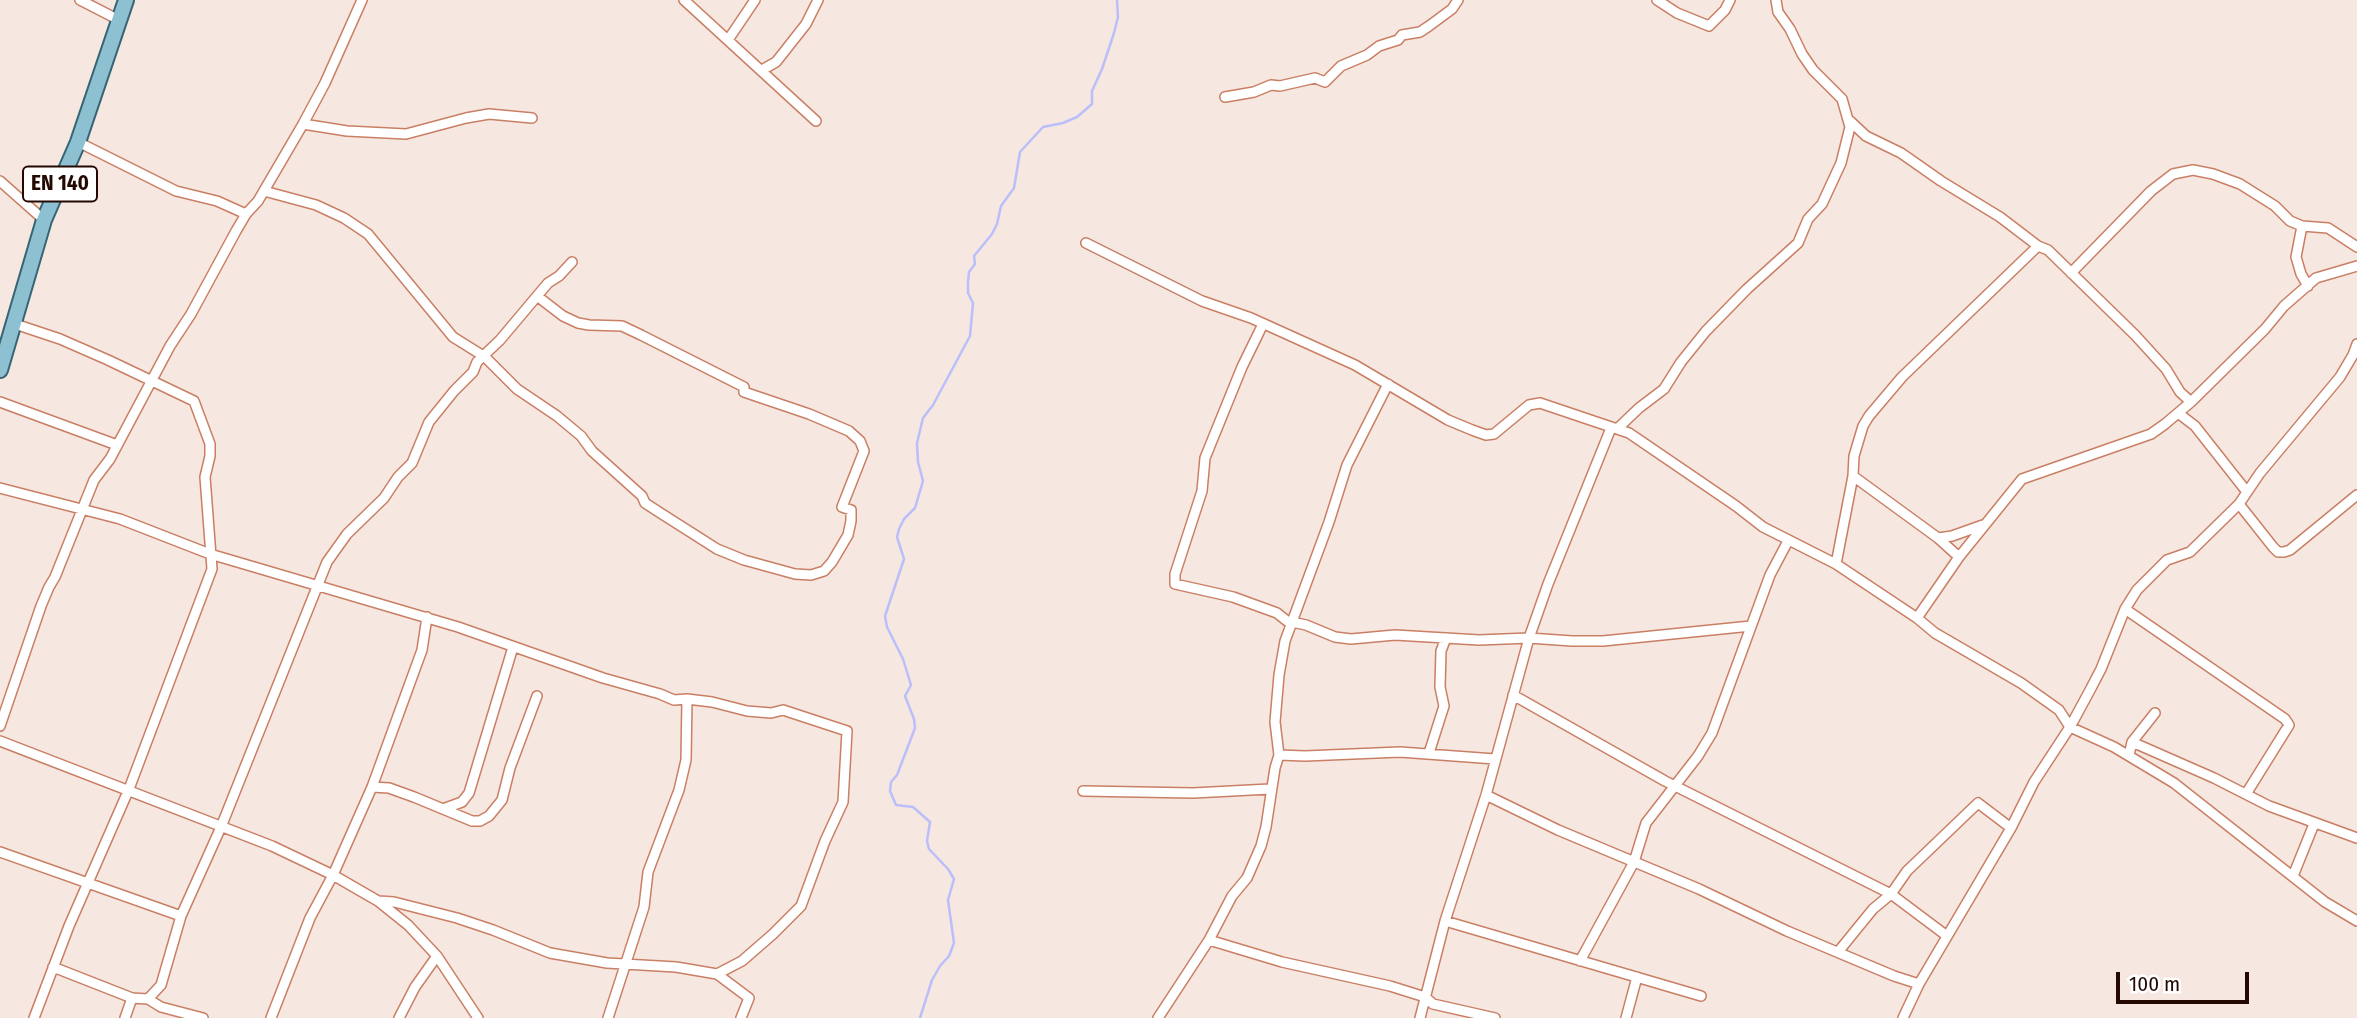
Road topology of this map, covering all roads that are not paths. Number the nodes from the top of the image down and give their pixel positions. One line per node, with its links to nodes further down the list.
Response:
1 (80, 0): 11 (street)
2 (126, 0): 11 (main road, EN 140)
3 (362, 0): 18 (street)
4 (684, 0): 12 (street)
5 (755, 0): 12 (street)
6 (818, 0): 13 (street)
7 (1458, 0): 14 (street)
8 (1657, 0): 9 (street)
9 (1730, 0)
10 (1776, 0): 17 (street)
11 (119, 20): 19 (main road, EN 140)
12 (728, 40): 13 (street)
13 (762, 70): 16 (street)
14 (1225, 97)
15 (532, 118): 18 (street)
16 (816, 121)
17 (1850, 121): 26 (street); 43 (street)
18 (303, 124): 21 (street)
19 (78, 142): 22 (street); 23 (main road, EN 140)
20 (0, 181): 23 (street)
21 (264, 191): 22 (street); 36 (street)
22 (246, 214): 38 (street)
23 (44, 220): 33 (main road, EN 140)
24 (2302, 226): 27 (street); 30 (street); 31 (street)
25 (1086, 243): 34 (street)
26 (2038, 246): 30 (street); 45 (street)
27 (2357, 247)
28 (572, 262): 32 (street)
29 (2357, 266): 31 (street)
30 (2071, 273): 41 (street)
31 (2308, 286): 41 (street)
32 (537, 296): 36 (street); 36 (street)
33 (15, 324): 37 (main road, EN 140); 38 (street)
34 (1263, 324): 39 (street); 61 (street)
35 (2357, 344): 47 (street)
36 (485, 357): 57 (street)
37 (0, 370)
38 (153, 380): 44 (street); 54 (street)
39 (1388, 384): 43 (street); 61 (street)
40 (0, 402): 44 (street)
41 (2191, 402): 42 (street)
42 (2178, 413): 47 (street); 51 (street)
43 (1614, 428): 53 (street); 64 (street)
44 (117, 445): 50 (street)
45 (1853, 476): 52 (street); 56 (street)
46 (0, 488): 50 (street)
47 (2247, 492): 49 (street)
48 (2357, 495): 49 (street)
49 (2239, 504): 58 (street)
50 (82, 510): 54 (street); 70 (street)
51 (1986, 524): 52 (street); 55 (street)
52 (1938, 538): 55 (street)
53 (1788, 541): 56 (street); 62 (street)
54 (211, 554): 57 (street); 80 (street)
55 (1959, 558): 60 (street)
56 (1836, 564): 60 (street)
57 (317, 585): 59 (street); 87 (street)
58 (2125, 609): 71 (street); 83 (street)
59 (427, 618): 65 (street); 79 (street)
60 (1917, 618): 71 (street)
61 (1291, 621): 63 (street); 75 (street)
62 (1751, 626): 64 (street); 78 (street)
63 (1446, 638): 64 (street); 74 (street)
64 (1530, 638): 66 (street)
65 (513, 647): 68 (street); 85 (street)
66 (1513, 695): 77 (street); 78 (street)
67 (537, 696): 85 (street)
68 (687, 699): 105 (street); 107 (street)
69 (2155, 713): 73 (street)
70 (0, 726)
71 (2070, 727): 76 (street); 88 (street)
72 (0, 741): 80 (street)
73 (2132, 742): 76 (street); 83 (street)
74 (1429, 753): 75 (street); 77 (street)
75 (1279, 755): 81 (street)
76 (2129, 755): 93 (street)
77 (1495, 759): 84 (street)
78 (1675, 784): 91 (street); 95 (street)
79 (372, 787): 85 (street); 92 (street)
80 (129, 789): 87 (street); 94 (street)
81 (1270, 789): 82 (street); 101 (street)
82 (1083, 791)
83 (2246, 794): 86 (street)
84 (1486, 795): 91 (street); 98 (street)
85 (443, 809)
86 (2314, 824): 89 (street); 93 (street)
87 (221, 828): 92 (street); 97 (street)
88 (2011, 828): 95 (street); 100 (street)
89 (2357, 838)
90 (0, 852): 94 (street)
91 (1634, 862): 102 (street); 104 (street)
92 (333, 875): 96 (street); 117 (street)
93 (2293, 876): 99 (street)
94 (87, 884): 97 (street); 106 (street)
95 (1891, 894): 100 (street); 102 (street)
96 (378, 901): 103 (street); 105 (street)
97 (181, 916): 113 (street)
98 (1446, 921): 104 (street); 111 (street)
99 (2357, 921)
100 (1947, 936): 109 (street)
101 (1209, 940): 111 (street); 122 (street)
102 (1838, 952): 109 (street)
103 (437, 956): 118 (street); 119 (street)
104 (1580, 961): 108 (street)
105 (625, 964): 107 (street); 120 (street)
106 (53, 967): 112 (street); 114 (street)
107 (717, 974): 121 (street)
108 (1637, 977): 110 (street); 125 (street)
109 (1919, 984): 126 (street)
110 (1701, 996)
111 (1425, 997): 123 (street); 124 (street)
112 (132, 998): 113 (street); 115 (street)
113 (148, 999): 116 (street)
114 (34, 1018)
115 (125, 1018)
116 (203, 1018)
117 (271, 1018)
118 (399, 1018)
119 (478, 1018)
120 (608, 1018)
121 (741, 1018)
122 (1158, 1018)
123 (1420, 1018)
124 (1495, 1018)
125 (1626, 1018)
126 (1903, 1018)

